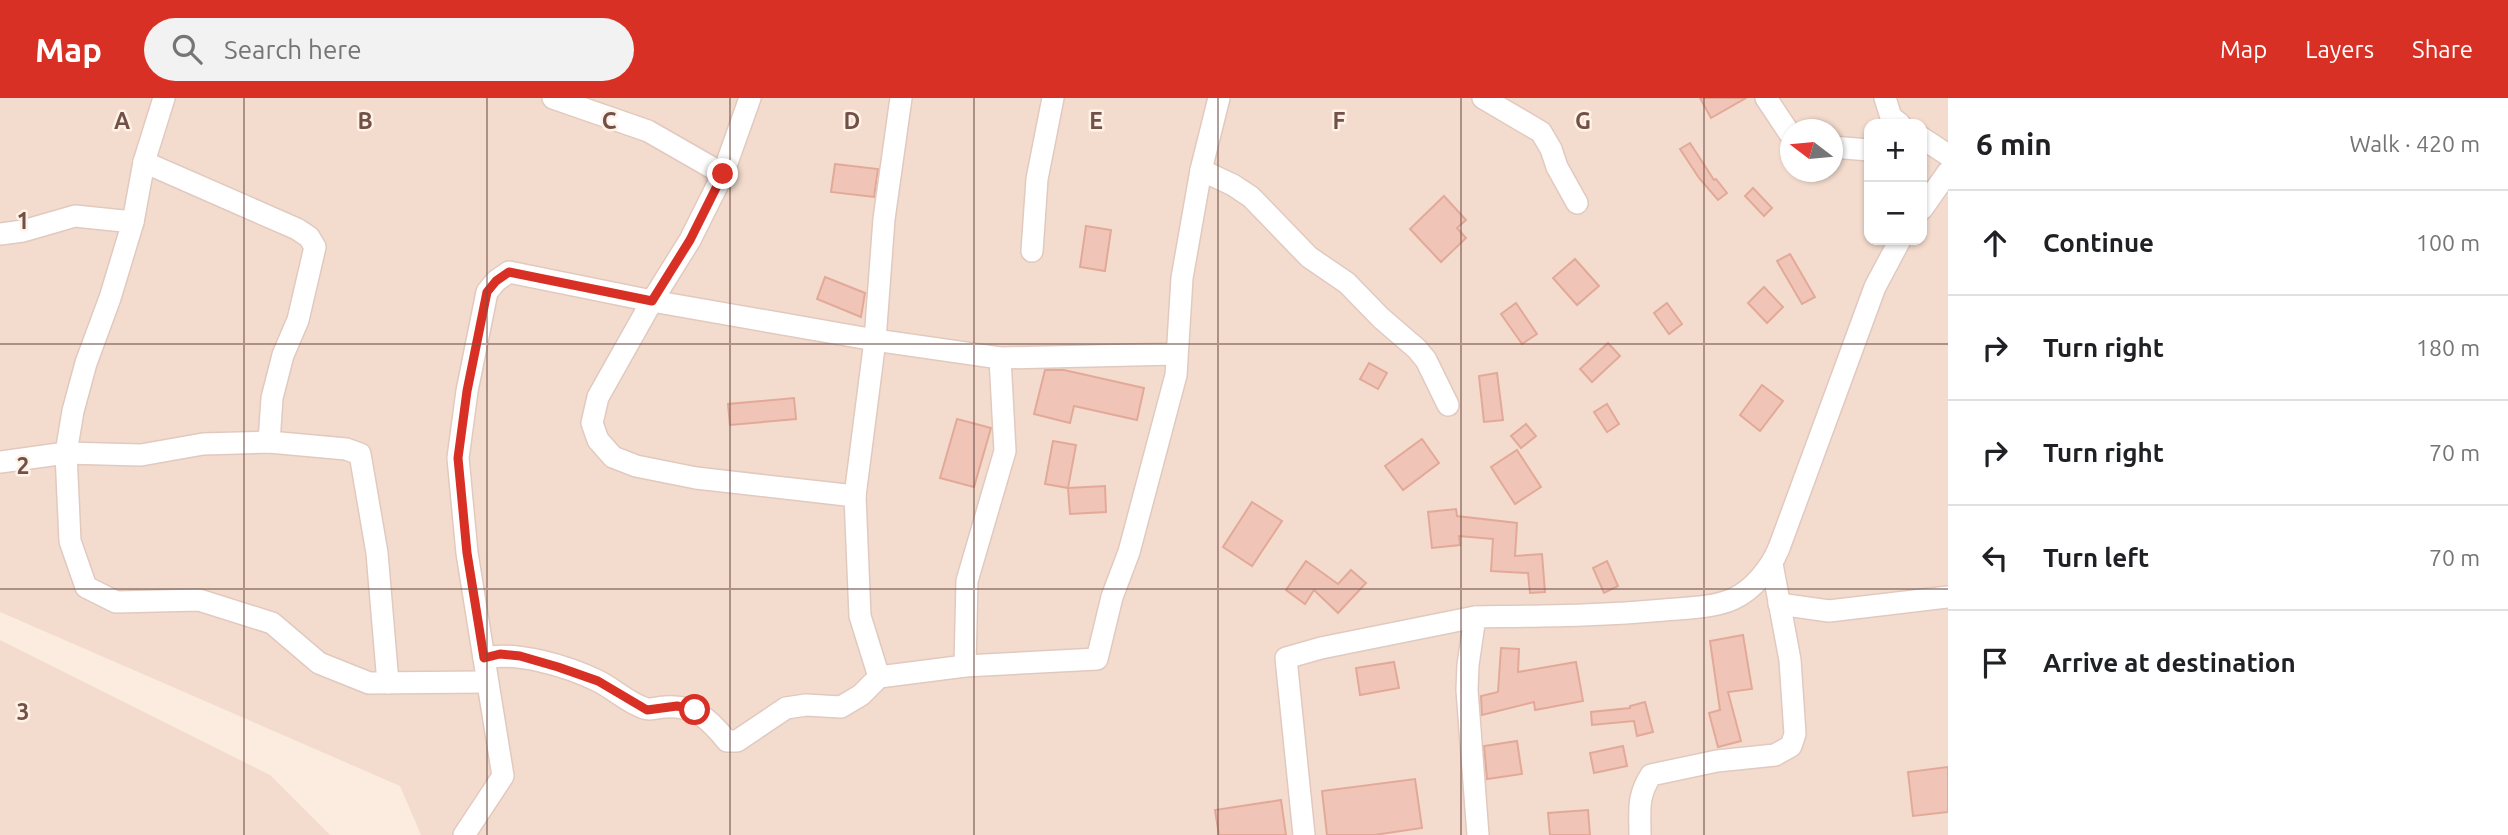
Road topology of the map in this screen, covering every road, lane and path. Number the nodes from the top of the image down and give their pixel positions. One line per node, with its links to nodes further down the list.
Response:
1 (164, 98): 14 (street)
2 (553, 98): 17 (street)
3 (750, 98): 17 (street)
4 (901, 98): 25 (street)
5 (1053, 98): 23 (street)
6 (1219, 98): 15 (street)
7 (1483, 98): 18 (street)
8 (1766, 98): 10 (street)
9 (1885, 98): 11 (street)
10 (1780, 119)
11 (1894, 119)
12 (1843, 148): 13 (street)
13 (1864, 150)
14 (144, 162): 20 (street); 29 (street)
15 (1201, 170): 26 (street); 28 (street)
16 (1948, 172): 19 (street)
17 (723, 174): 24 (street)
18 (1577, 202)
19 (1927, 202)
20 (133, 222): 21 (street); 30 (street)
21 (0, 234)
22 (1897, 245): 33 (street)
23 (1032, 251)
24 (652, 301): 25 (street); 32 (street); 37 (street)
25 (875, 340): 27 (street); 32 (street)
26 (1176, 354): 27 (street); 38 (street)
27 (1000, 358): 38 (street)
28 (1448, 405)
29 (270, 442): 30 (street); 41 (street)
30 (66, 453): 31 (street); 41 (street)
31 (0, 462)
32 (855, 496): 39 (street)
33 (1772, 564): 35 (street); 36 (street)
34 (1948, 597): 35 (street)
35 (1779, 604): 45 (street)
36 (1475, 617): 43 (street); 44 (street)
37 (484, 658): 39 (street); 40 (street)
38 (965, 666): 39 (street)
39 (879, 677)
40 (486, 682): 41 (street); 42 (street)
41 (388, 683)
42 (464, 835)
43 (1304, 835)
44 (1478, 835)
45 (1640, 835)

